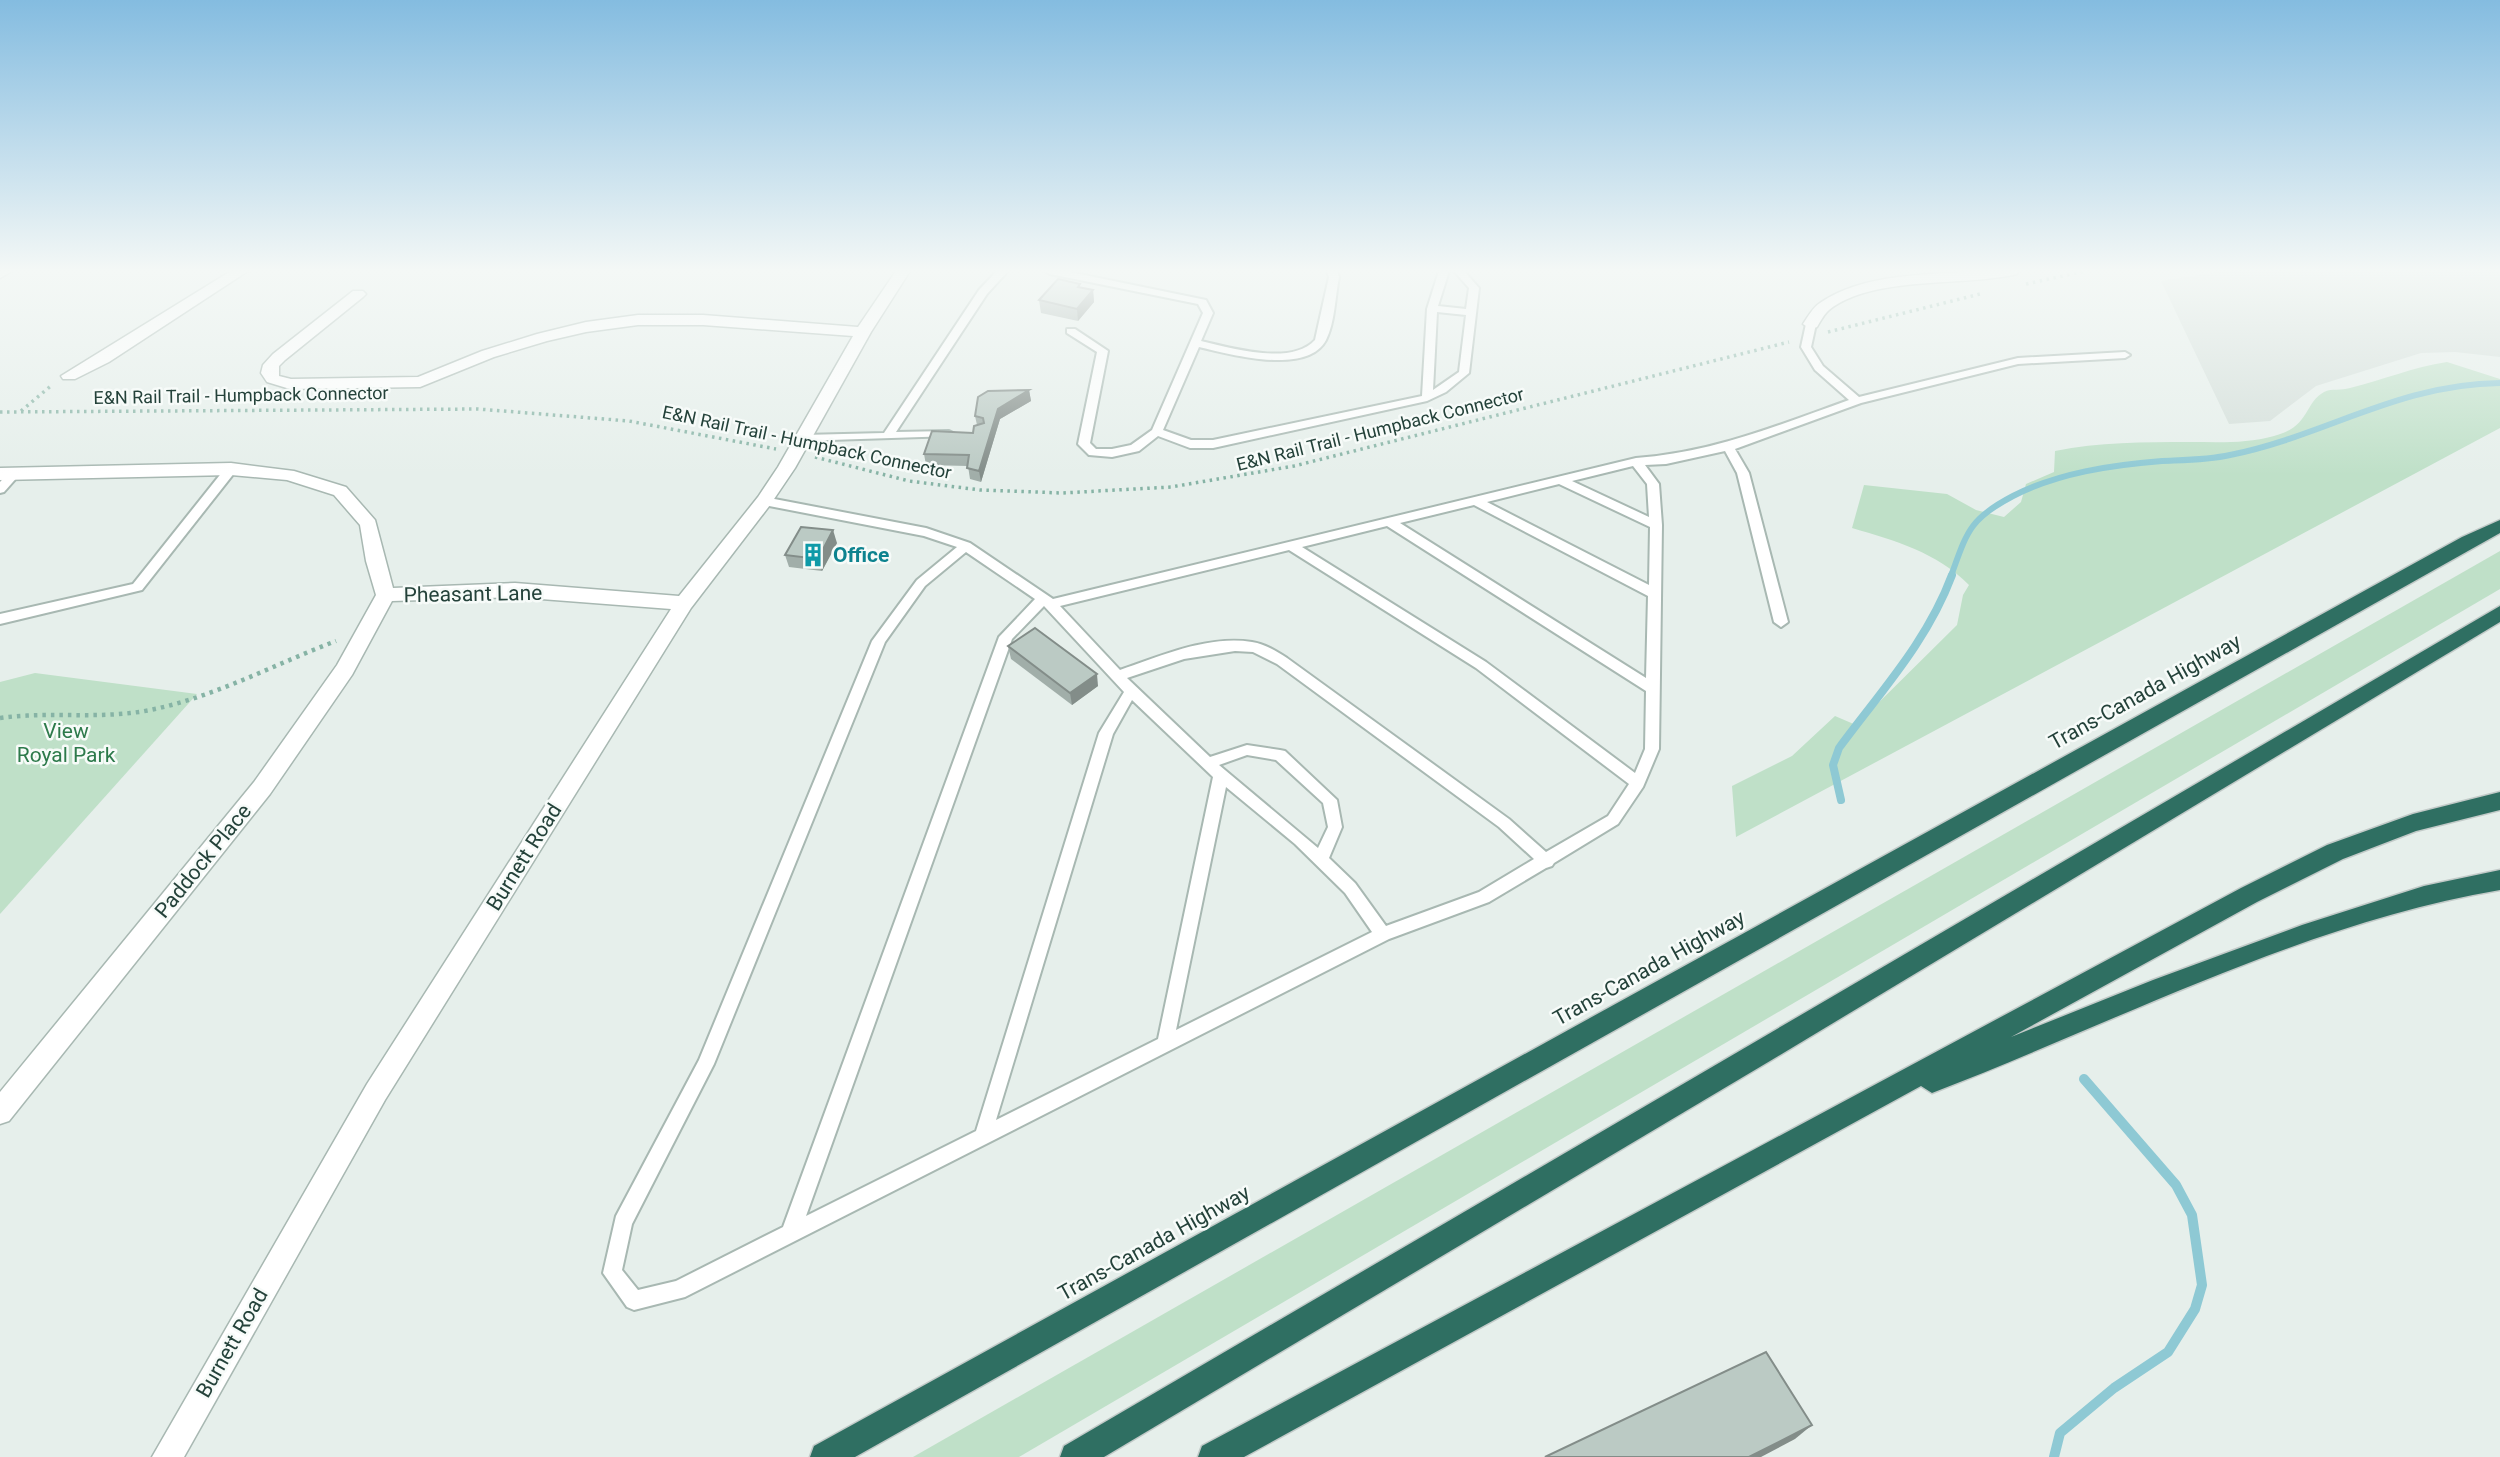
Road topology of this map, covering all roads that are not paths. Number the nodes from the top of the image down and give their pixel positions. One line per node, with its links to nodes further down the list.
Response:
1 (134, 339): 14 (street)
2 (301, 339): 3 (street)
3 (542, 339)
4 (859, 339): 20 (street, Burnett Road)
5 (952, 339): 19 (lane)
6 (1084, 339): 17 (lane)
7 (1198, 339): 12 (lane)
8 (1320, 339): 12 (lane)
9 (1430, 339): 15 (lane)
10 (1468, 339): 15 (lane)
11 (1807, 339): 16 (lane)
12 (1196, 343): 17 (lane)
13 (2125, 355): 16 (lane)
14 (69, 376)
15 (1427, 398): 17 (lane)
16 (1857, 401): 21 (lane)
17 (1157, 432)
18 (966, 433): 19 (lane)
19 (888, 436): 20 (lane)
20 (799, 446): 27 (street, Burnett Road)
21 (1728, 447): 22 (lane); 42 (lane)
22 (1636, 461): 25 (lane); 31 (lane)
23 (231, 469): 24 (street, Pheasant Lane); 37 (street, Pheasant Lane); 41 (lane)
24 (7, 474): 26 (lane)
25 (1560, 480): 28 (lane); 31 (lane)
26 (0, 489)
27 (764, 501): 34 (lane); 39 (street, Burnett Road)
28 (1478, 502): 30 (lane); 36 (lane)
29 (2500, 518): 33 (highway)
30 (1391, 523): 35 (lane); 44 (lane)
31 (1656, 525): 36 (lane)
32 (2500, 526): 33 (highway, Trans-Canada Highway)
33 (2469, 541): 60 (highway, Trans-Canada Highway)
34 (966, 546): 38 (lane); 58 (lane)
35 (1291, 546): 38 (lane); 48 (lane)
36 (1654, 593): 44 (lane)
37 (386, 595): 39 (street, Pheasant Lane); 55 (street, Paddock Place)
38 (1048, 601): 43 (lane); 58 (lane)
39 (684, 603): 59 (street, Burnett Road)
40 (2500, 613): 61 (highway)
41 (0, 619)
42 (1781, 622)
43 (1117, 676): 45 (lane); 51 (lane)
44 (1652, 688): 48 (lane)
45 (1131, 691): 46 (lane); 57 (lane)
46 (1208, 763): 47 (lane); 50 (lane)
47 (1222, 775): 50 (lane); 54 (lane)
48 (1638, 783): 51 (lane)
49 (2500, 801): 56 (highway)
50 (1321, 860): 53 (lane)
51 (1547, 862): 53 (lane)
52 (2500, 880): 56 (highway)
53 (1383, 934): 54 (lane)
54 (1165, 1045): 57 (lane)
55 (0, 1112)
56 (1836, 1120): 62 (highway)
57 (983, 1135): 58 (lane)
58 (791, 1231)
59 (167, 1457)
60 (825, 1457)
61 (1075, 1457)
62 (1213, 1457)

